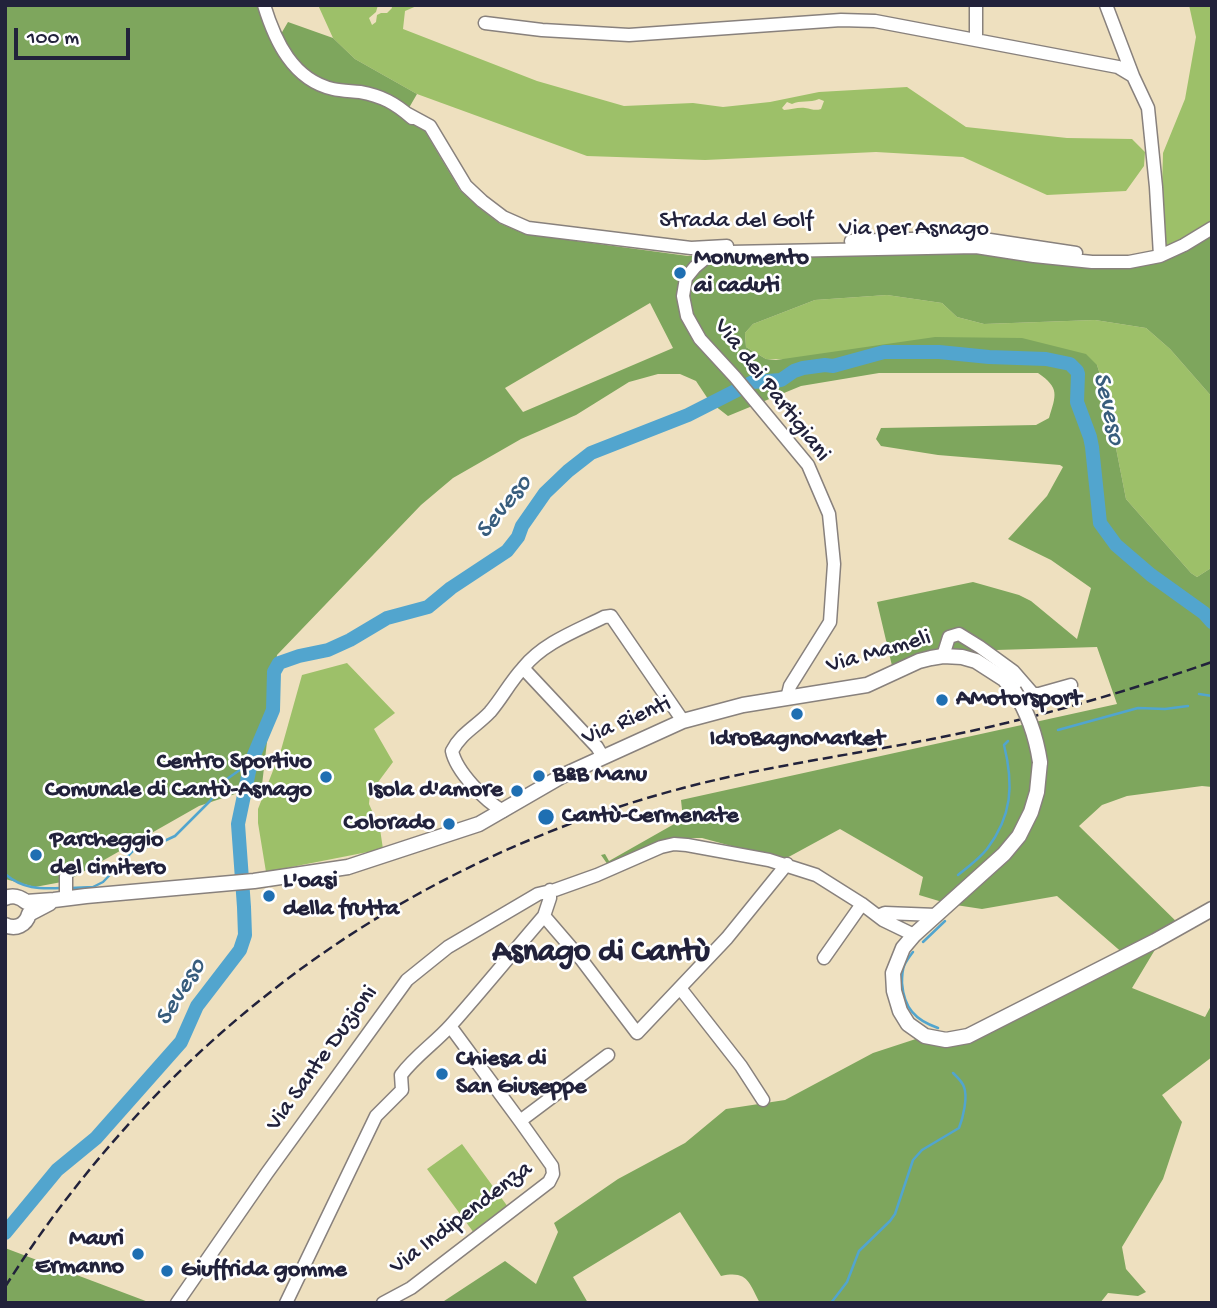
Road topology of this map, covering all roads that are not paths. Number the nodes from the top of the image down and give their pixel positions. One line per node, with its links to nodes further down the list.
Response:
1 (264, 5): 7 (street, Strada del Golf)
2 (976, 5): 5 (street)
3 (1106, 5): 6 (street)
4 (485, 23): 5 (street)
5 (976, 39): 6 (street)
6 (1133, 76): 9 (street)
7 (406, 113): 9 (street, Strada del Golf); 10 (street, Strada del Golf)
8 (1212, 228): 9 (street, Via per Asnago)
9 (1159, 252): 10 (street, Via per Asnago)
10 (695, 267): 14 (street, Via dei Partigiani)
11 (943, 656): 13 (street); 14 (main road, Via Mameli); 24 (main road, Via Mameli, bridge)
12 (523, 668): 15 (street); 16 (street); 17 (street)
13 (1071, 685)
14 (787, 698): 15 (main road, Via Rienti)
15 (683, 721): 16 (main road, Via Rienti)
16 (603, 757): 17 (main road, Via Rienti)
17 (503, 811): 22 (main road, Via Rienti)
18 (787, 864): 19 (street, Via Sante Duzioni); 21 (street, Via Sante Duzioni); 31 (street)
19 (550, 890): 25 (street); 36 (street, Via Sante Duzioni)
20 (5, 898): 22 (main road)
21 (862, 904): 26 (street, Via Sante Duzioni); 30 (street)
22 (27, 908): 27 (main road)
23 (1212, 909): 29 (main road)
24 (936, 915): 26 (street); 28 (main road)
25 (544, 916): 31 (street); 32 (street)
26 (880, 918): 28 (street); 29 (street)
27 (6, 927)
28 (914, 935): 29 (main road)
29 (903, 948)
30 (824, 958)
31 (680, 988): 34 (street)
32 (450, 1027): 35 (street, Via Indipendenza); 37 (street)
33 (608, 1055): 35 (street)
34 (763, 1100)
35 (520, 1121): 38 (street, Via Indipendenza)
36 (177, 1303)
37 (286, 1303)
38 (383, 1303)

